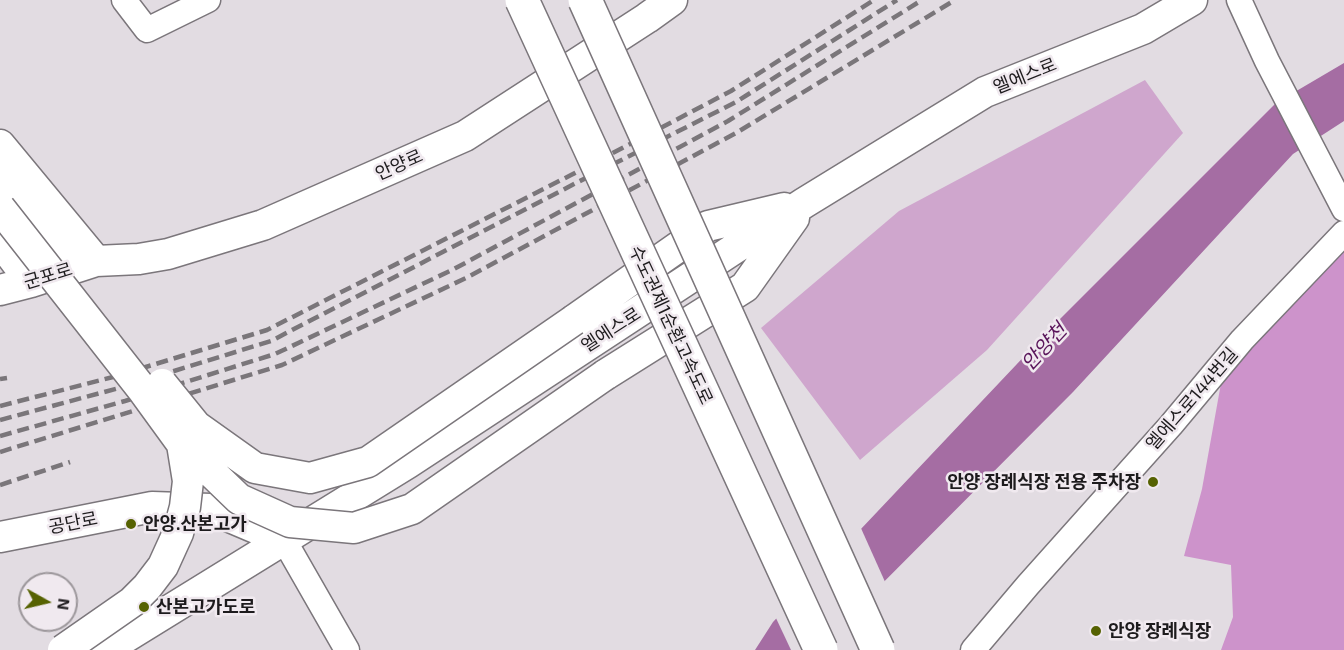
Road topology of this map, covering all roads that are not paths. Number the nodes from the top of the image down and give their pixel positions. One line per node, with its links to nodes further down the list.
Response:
1 (124, 0): 2 (street)
2 (208, 0)
3 (522, 0): 25 (highway, 수도권제1순환고속도로, bridge)
4 (585, 0): 26 (highway, bridge)
5 (672, 0): 8 (street, 안양로)
6 (1192, 0): 11 (street, 엘에스로)
7 (1239, 0): 12 (street)
8 (644, 9): 16 (street, 안양로)
9 (0, 145): 16 (street)
10 (0, 181): 11 (street, bridge)
11 (804, 203): 19 (street, bridge); 21 (street, 엘에스로)
12 (1343, 207)
13 (0, 208): 19 (street, bridge)
14 (1344, 233): 27 (street, 엘에스로144번길)
15 (0, 241): 17 (street)
16 (96, 261): 17 (street, 군포로)
17 (31, 282): 18 (street, 군포로)
18 (0, 290)
19 (182, 444): 22 (street, bridge)
20 (0, 537): 21 (street, 공단로)
21 (284, 540): 23 (street, 엘에스로); 24 (street)
22 (63, 650)
23 (105, 650)
24 (347, 650)
25 (821, 650)
26 (878, 650)
27 (973, 650)

